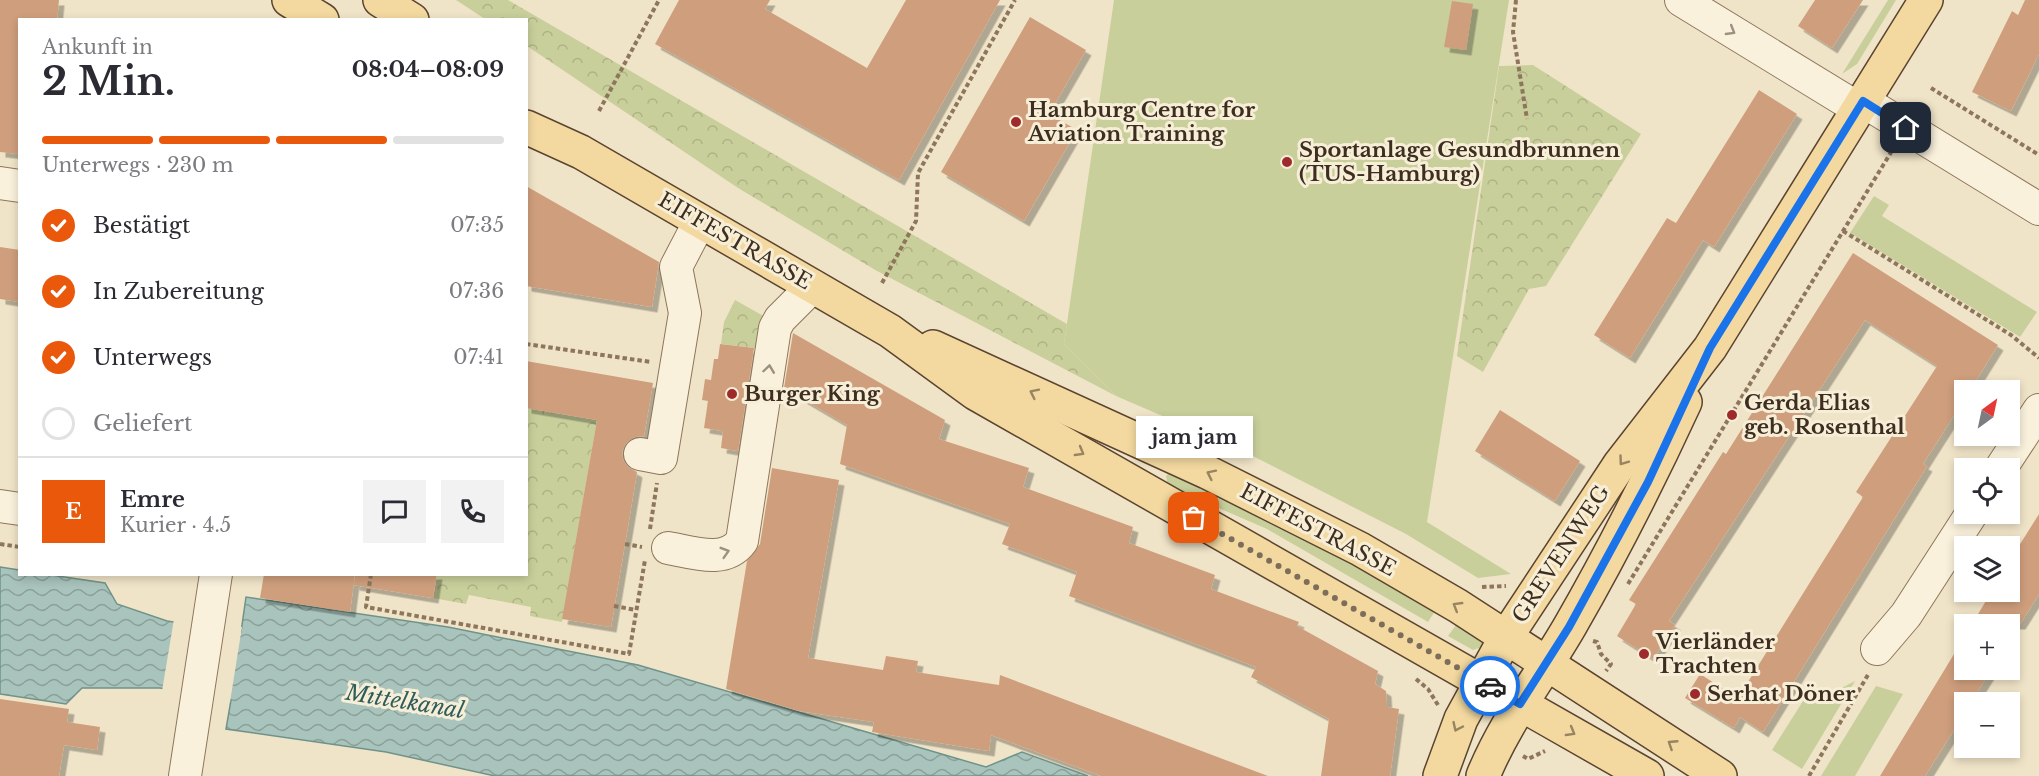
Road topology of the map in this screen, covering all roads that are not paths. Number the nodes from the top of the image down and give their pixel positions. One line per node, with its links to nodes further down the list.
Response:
1 (380, 0): 4 (main road)
2 (1681, 0): 5 (street, one-way to 5)
3 (1926, 0): 5 (main road, GREVENWEG)
4 (409, 18)
5 (1861, 105): 11 (street); 15 (main road, GREVENWEG)
6 (528, 106): 8 (main road, EIFFESTRASSE)
7 (528, 128): 8 (main road, EIFFESTRASSE)
8 (581, 152): 12 (main road, EIFFESTRASSE)
9 (0, 183): 10 (street)
10 (18, 186)
11 (2039, 209)
12 (700, 221): 13 (main road, EIFFESTRASSE); 17 (street)
13 (813, 286): 14 (main road, EIFFESTRASSE); 22 (street, one-way to 13)
14 (890, 331): 24 (main road, EIFFESTRASSE, one-way to 14); 27 (main road, EIFFESTRASSE, one-way to 27)
15 (1710, 348): 24 (main road, GREVENWEG, one-way to 24); 26 (main road, GREVENWEG)
16 (2039, 410): 18 (street)
17 (651, 456)
18 (2008, 458)
19 (0, 506): 20 (street)
20 (18, 509)
21 (1965, 524): 25 (street)
22 (652, 548)
23 (216, 576): 29 (street)
24 (1506, 637): 26 (main road, EIFFESTRASSE); 27 (main road, GREVENWEG)
25 (1877, 649)
26 (1546, 663): 28 (main road, GREVENWEG); 33 (main road, EIFFESTRASSE, one-way to 26)
27 (1480, 680): 28 (main road, EIFFESTRASSE); 30 (main road, GREVENWEG, one-way to 30)
28 (1520, 704): 31 (main road, GREVENWEG); 32 (main road, EIFFESTRASSE, one-way to 32)
29 (185, 776)
30 (1440, 776)
31 (1483, 776)
32 (1647, 776)
33 (1720, 776)

